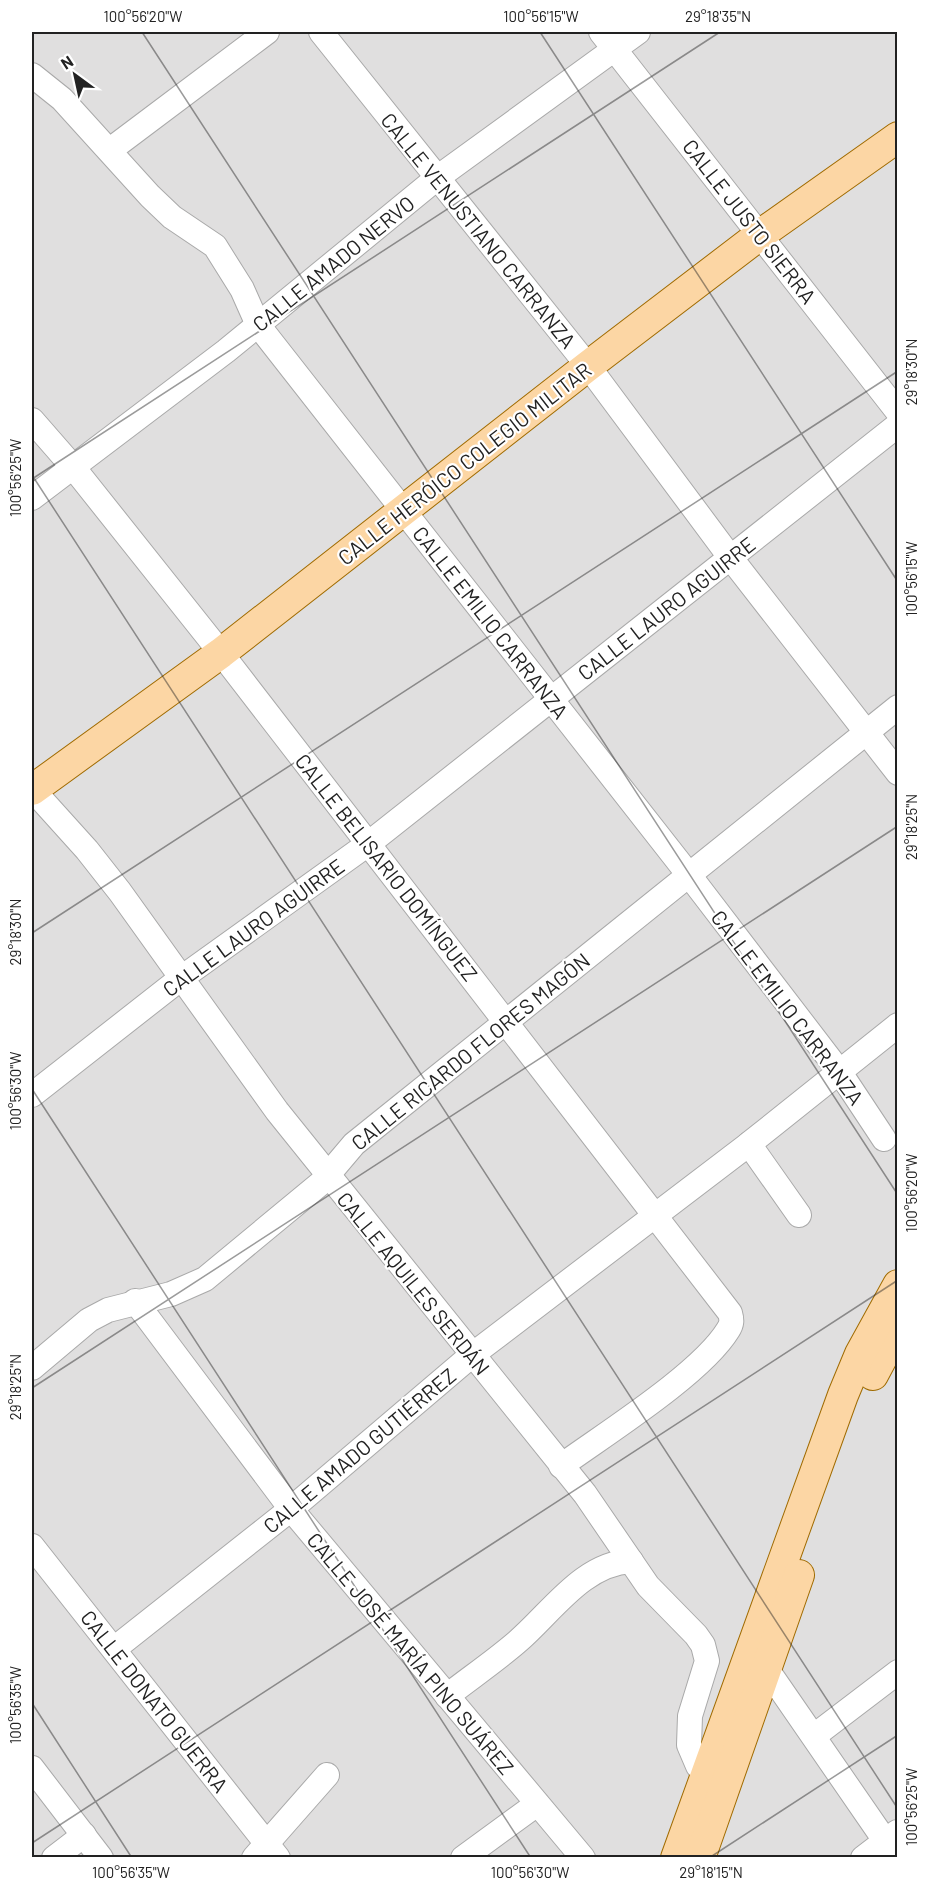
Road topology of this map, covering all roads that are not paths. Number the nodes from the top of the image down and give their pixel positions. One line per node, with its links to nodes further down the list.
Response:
1 (267, 32): 7 (street)
2 (321, 32): 8 (street, CALLE VENUSTIANO CARRANZA)
3 (638, 32): 4 (street, CALLE AMADO NERVO)
4 (608, 41): 8 (street, CALLE AMADO NERVO); 9 (street, CALLE JUSTO SIERRA)
5 (32, 75): 7 (street, CALLE EMILIO CARRANZA)
6 (897, 136): 9 (main road, CALLE HERÓICO COLEGIO MILITAR)
7 (110, 150): 10 (street, CALLE EMILIO CARRANZA)
8 (437, 178): 10 (street, CALLE AMADO NERVO); 11 (street, CALLE VENUSTIANO CARRANZA)
9 (761, 234): 11 (main road, CALLE HERÓICO COLEGIO MILITAR); 12 (street, CALLE JUSTO SIERRA)
10 (258, 325): 15 (street, CALLE AMADO NERVO); 17 (street, CALLE EMILIO CARRANZA)
11 (588, 366): 17 (main road, CALLE HERÓICO COLEGIO MILITAR); 18 (street, CALLE VENUSTIANO CARRANZA)
12 (897, 412)
13 (32, 420): 15 (street, CALLE BELISARIO DOMÍNGUEZ)
14 (897, 424): 18 (street, CALLE LAURO AGUIRRE)
15 (73, 466): 16 (street, CALLE AMADO NERVO); 19 (street, CALLE BELISARIO DOMÍNGUEZ)
16 (32, 498)
17 (403, 511): 19 (main road, CALLE HERÓICO COLEGIO MILITAR); 20 (street, CALLE EMILIO CARRANZA)
18 (730, 557): 20 (street, CALLE LAURO AGUIRRE); 22 (street, CALLE VENUSTIANO CARRANZA)
19 (221, 653): 24 (main road, CALLE HERÓICO COLEGIO MILITAR); 25 (street, CALLE BELISARIO DOMÍNGUEZ)
20 (552, 698): 25 (street, CALLE LAURO AGUIRRE); 26 (street, CALLE EMILIO CARRANZA)
21 (897, 707): 22 (street, CALLE RICARDO FLORES MAGÓN)
22 (866, 732): 23 (street, CALLE VENUSTIANO CARRANZA); 26 (street, CALLE RICARDO FLORES MAGÓN)
23 (897, 773)
24 (32, 790): 27 (street, CALLE AQUILES SERDÁN)
25 (368, 844): 27 (street, CALLE LAURO AGUIRRE); 28 (street, CALLE BELISARIO DOMÍNGUEZ)
26 (688, 875): 28 (street, CALLE RICARDO FLORES MAGÓN); 30 (street, CALLE EMILIO CARRANZA)
27 (180, 979): 31 (street, CALLE LAURO AGUIRRE); 34 (street, CALLE AQUILES SERDÁN)
28 (506, 1020): 34 (street, CALLE RICARDO FLORES MAGÓN); 35 (street, CALLE BELISARIO DOMÍNGUEZ)
29 (897, 1025): 30 (street, CALLE AMADO GUTIÉRREZ)
30 (839, 1071): 32 (street, CALLE EMILIO CARRANZA); 33 (street, CALLE AMADO GUTIÉRREZ)
31 (32, 1095)
32 (884, 1138)
33 (749, 1144): 35 (street, CALLE AMADO GUTIÉRREZ); 36 (street)
34 (327, 1175): 38 (street, CALLE RICARDO FLORES MAGÓN); 40 (street, CALLE AQUILES SERDÁN)
35 (656, 1215): 40 (street, CALLE AMADO GUTIÉRREZ); 42 (street, CALLE BELISARIO DOMÍNGUEZ)
36 (799, 1215)
37 (897, 1285): 53 (main road)
38 (135, 1302): 41 (street, CALLE RICARDO FLORES MAGÓN); 43 (street, CALLE JOSÉ MARÍA PINO SUÁREZ)
39 (897, 1328): 47 (main road)
40 (472, 1355): 42 (street, CALLE AQUILES SERDÁN); 43 (street, CALLE AMADO GUTIÉRREZ)
41 (32, 1368)
42 (561, 1466): 45 (street, CALLE AQUILES SERDÁN)
43 (291, 1509): 46 (street, CALLE AMADO GUTIÉRREZ); 49 (street, CALLE JOSÉ MARÍA PINO SUÁREZ)
44 (32, 1546): 46 (street, CALLE DONATO GUERRA)
45 (632, 1561): 49 (street); 53 (street, CALLE AQUILES SERDÁN)
46 (114, 1648): 57 (street, CALLE DONATO GUERRA)
47 (766, 1668): 50 (street); 53 (main road)
48 (897, 1672): 50 (street)
49 (447, 1696): 54 (street, CALLE JOSÉ MARÍA PINO SUÁREZ)
50 (814, 1736): 56 (street)
51 (32, 1768): 55 (street)
52 (327, 1775): 57 (street)
53 (714, 1783): 62 (main road); 63 (main road)
54 (537, 1804): 60 (street); 61 (street, CALLE JOSÉ MARÍA PINO SUÁREZ)
55 (84, 1835): 58 (street); 59 (street)
56 (893, 1843): 64 (street)
57 (267, 1853)
58 (54, 1857)
59 (101, 1857)
60 (463, 1857)
61 (583, 1857)
62 (676, 1857)
63 (700, 1857)
64 (863, 1857)

